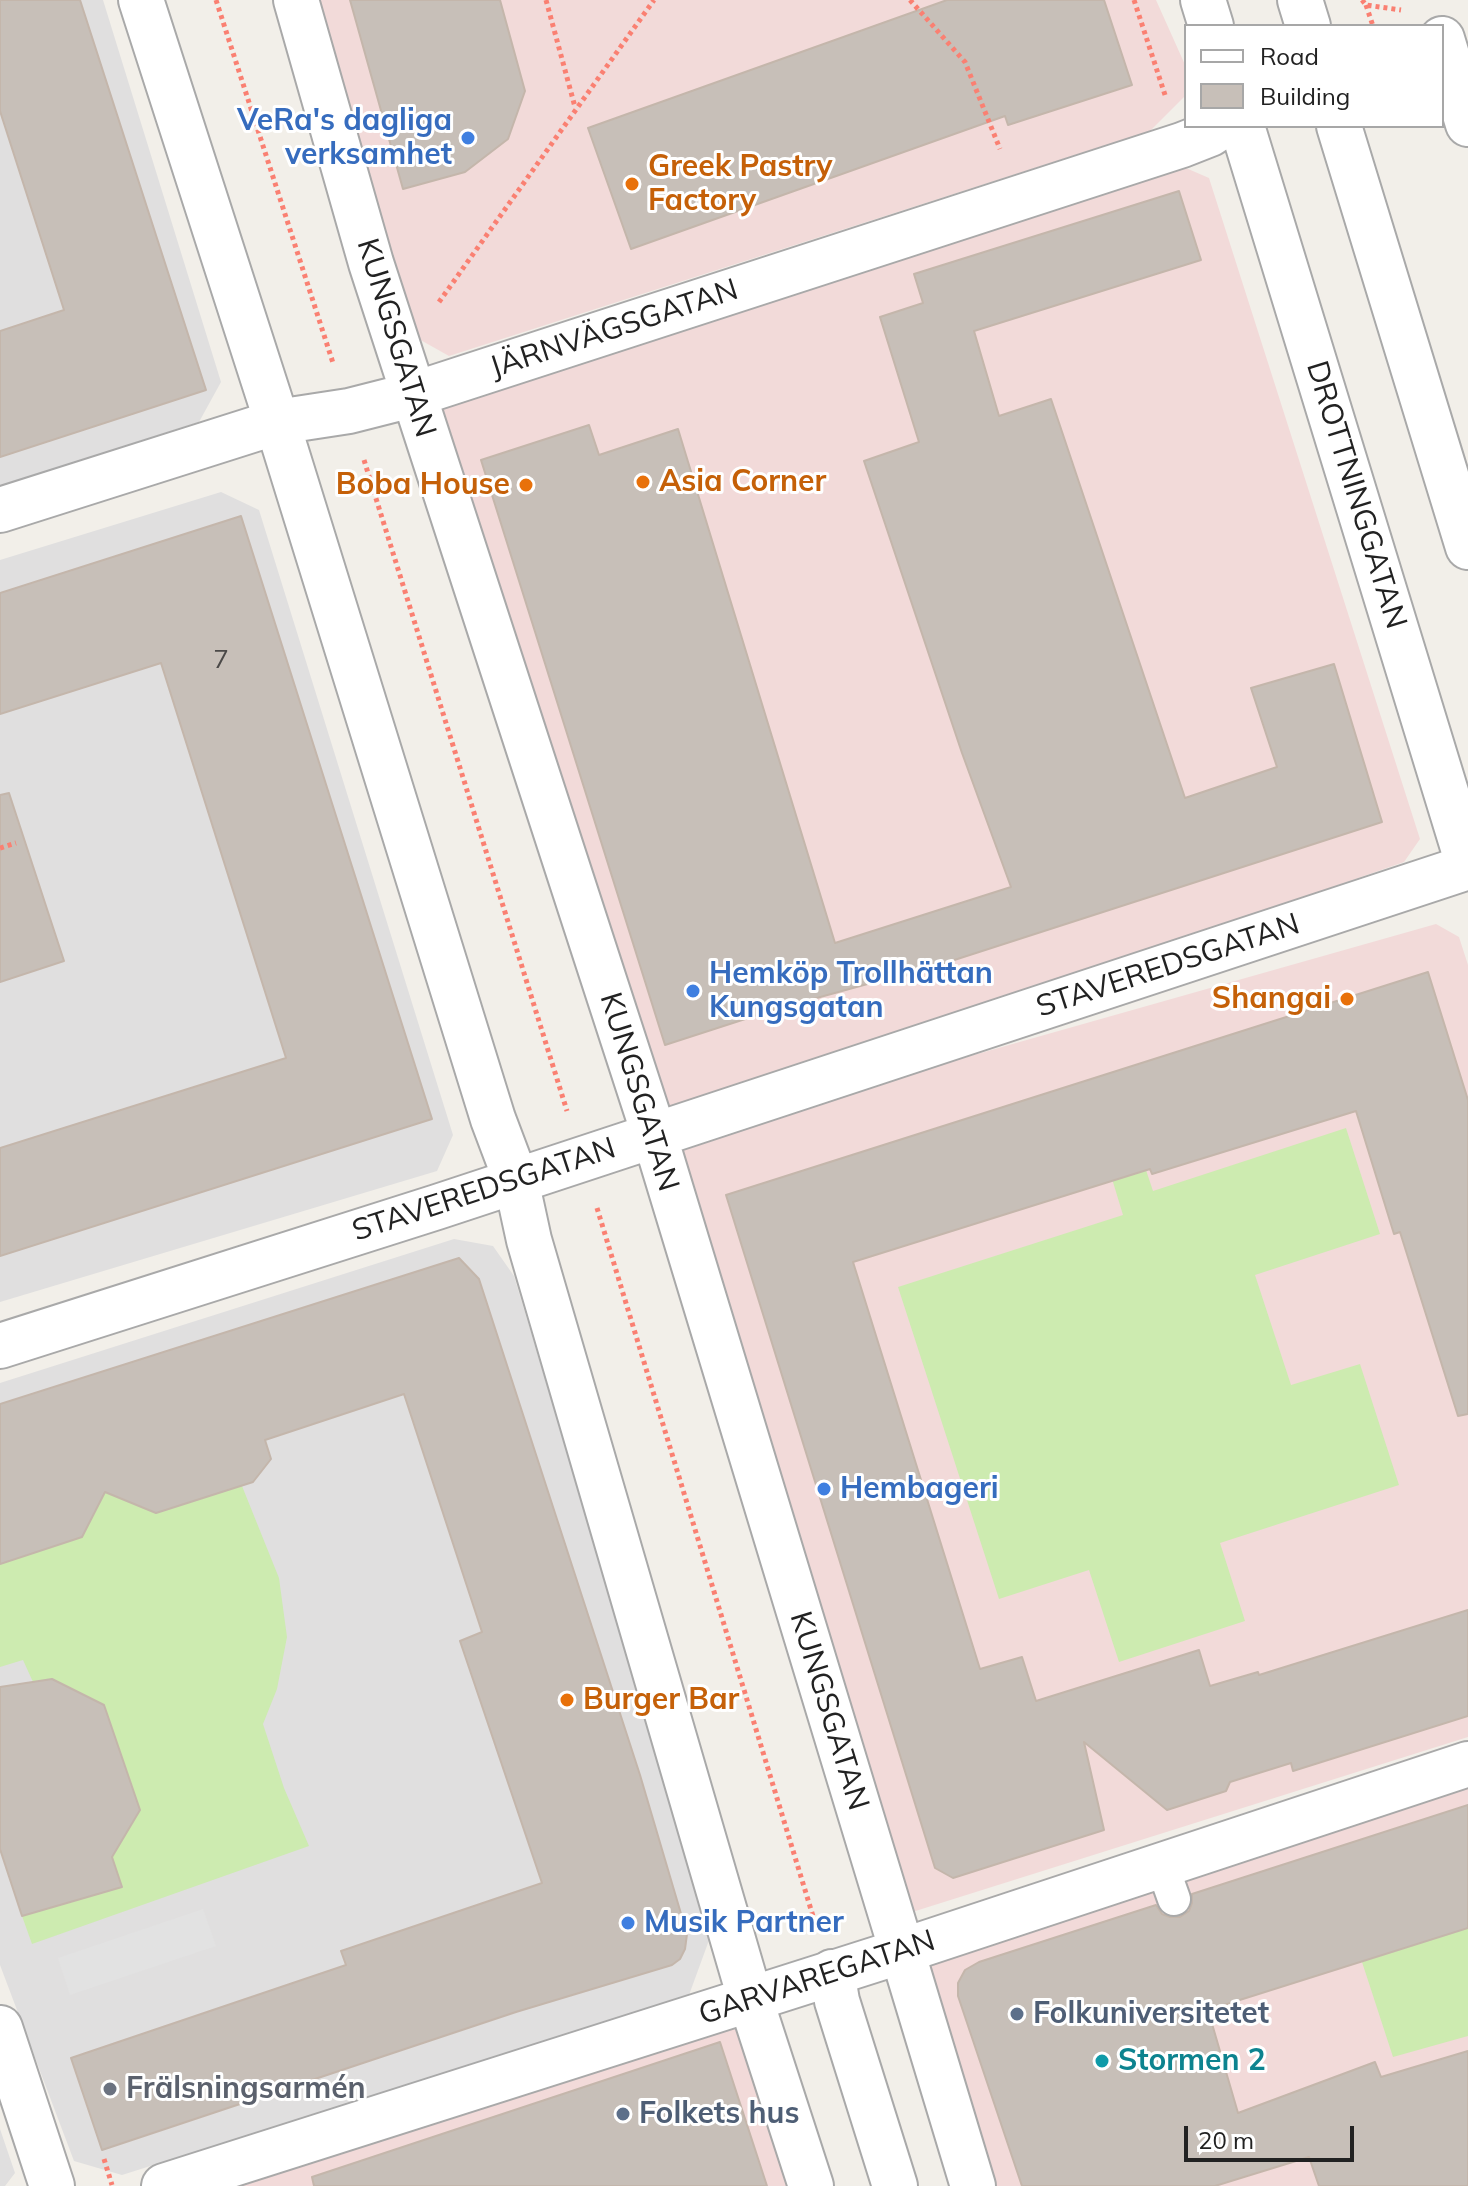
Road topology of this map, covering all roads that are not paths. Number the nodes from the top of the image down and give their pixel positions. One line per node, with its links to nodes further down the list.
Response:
1 (141, 0): 15 (street)
2 (296, 0): 14 (street, KUNGSGATAN)
3 (1203, 0): 5 (street)
4 (1300, 0): 6 (street)
5 (1210, 24)
6 (1307, 24)
7 (1468, 31): 8 (street)
8 (1444, 38)
9 (1444, 46): 10 (street)
10 (1468, 124)
11 (1219, 128): 14 (street, JÄRNVÄGSGATAN)
12 (1243, 128): 18 (street, DROTTNINGGATAN)
13 (1340, 128): 17 (street)
14 (412, 395): 15 (street, JÄRNVÄGSGATAN); 19 (street, KUNGSGATAN)
15 (277, 422): 16 (street, JÄRNVÄGSGATAN); 20 (street)
16 (0, 510)
17 (1468, 547)
18 (1468, 866): 19 (street, STAVEREDSGATAN)
19 (654, 1134): 20 (street, STAVEREDSGATAN); 23 (street, KUNGSGATAN)
20 (516, 1180): 21 (street, STAVEREDSGATAN); 25 (street)
21 (0, 1346)
22 (1468, 1764): 23 (street, GARVAREGATAN)
23 (902, 1951): 24 (street, GARVAREGATAN); 31 (street, KUNGSGATAN)
24 (832, 1972): 25 (street, GARVAREGATAN); 30 (street)
25 (750, 1998): 28 (street, GARVAREGATAN); 29 (street)
26 (0, 2028): 27 (street)
27 (52, 2186)
28 (164, 2186)
29 (811, 2186)
30 (895, 2186)
31 (973, 2186)

